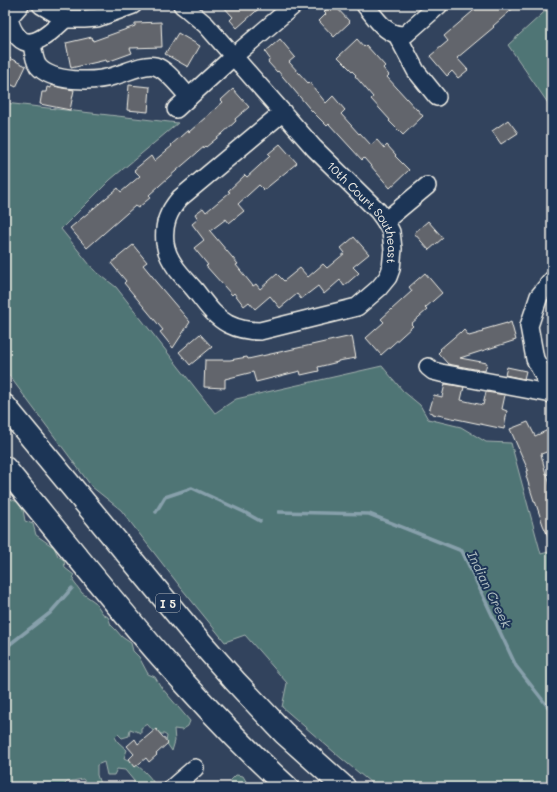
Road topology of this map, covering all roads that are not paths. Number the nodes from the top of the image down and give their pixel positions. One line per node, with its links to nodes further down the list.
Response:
1 (20, 5): 10 (street)
2 (41, 5): 8 (street)
3 (133, 5): 8 (street)
4 (182, 5): 11 (street, 10th Court Southeast)
5 (294, 5): 11 (street)
6 (365, 5): 9 (street)
7 (439, 5): 9 (street)
8 (65, 19): 10 (street)
9 (397, 35): 12 (street)
10 (32, 43): 11 (street)
11 (234, 56): 13 (street, 10th Court Southeast)
12 (437, 96)
13 (283, 112): 15 (street, 10th Court Southeast); 15 (street, 10th Court Southeast)
14 (427, 186): 15 (street)
15 (385, 221)
16 (552, 280): 18 (street)
17 (428, 367): 19 (street)
18 (552, 391)
19 (552, 394)
20 (5, 406): 25 (highway, I 5)
21 (5, 468): 24 (highway)
22 (195, 768): 23 (street)
23 (173, 787)
24 (287, 787)
25 (344, 787)

